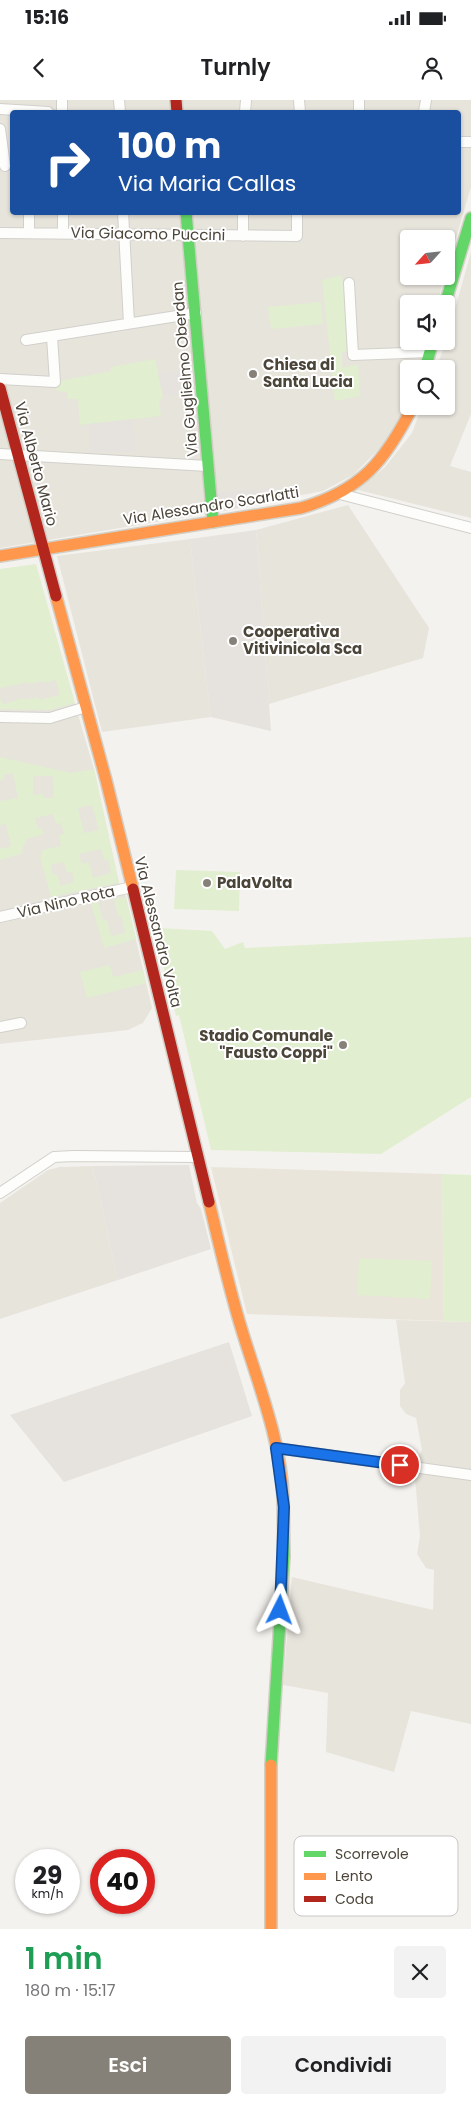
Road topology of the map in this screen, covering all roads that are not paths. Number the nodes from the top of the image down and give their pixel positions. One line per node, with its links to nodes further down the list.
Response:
1 (0, 109): 2 (street)
2 (14, 110)
3 (0, 130): 4 (street)
4 (6, 167)
5 (29, 215): 13 (street)
6 (63, 215): 14 (street)
7 (123, 215): 15 (street)
8 (186, 215): 16 (street, Via Guglielmo Oberdan)
9 (243, 215): 17 (street)
10 (297, 215): 17 (street, Via Giacomo Puccini)
11 (471, 218): 19 (street)
12 (0, 233): 13 (street, Via Giacomo Puccini)
13 (29, 233): 14 (street, Via Giacomo Puccini)
14 (63, 233): 15 (street, Via Giacomo Puccini)
15 (124, 233): 16 (street, Via Giacomo Puccini); 21 (street)
16 (188, 236): 17 (street, Via Giacomo Puccini); 20 (street, Via Guglielmo Oberdan)
17 (243, 236)
18 (349, 283): 24 (street)
19 (448, 295)
20 (196, 313): 21 (street); 30 (street, Via Guglielmo Oberdan)
21 (130, 323): 22 (street)
22 (52, 337): 23 (street); 25 (street)
23 (26, 340)
24 (402, 350)
25 (0, 379)
26 (0, 388): 29 (street, Via Alberto Mario)
27 (408, 415): 31 (street, Via Alessandro Scarlatti)
28 (0, 454): 29 (street)
29 (17, 454): 30 (street); 34 (street, Via Alberto Mario)
30 (208, 466): 32 (street, Via Guglielmo Oberdan)
31 (340, 494): 32 (street, Via Alessandro Scarlatti); 33 (street)
32 (213, 522): 34 (street, Via Alessandro Scarlatti)
33 (471, 528)
34 (42, 548): 35 (street, Via Alessandro Scarlatti); 36 (street, Via Alessandro Volta)
35 (0, 556)
36 (86, 707): 37 (street); 38 (street, Via Alessandro Volta)
37 (0, 717)
38 (132, 887): 39 (street, Via Nino Rota); 42 (street, Via Alessandro Volta)
39 (0, 917)
40 (21, 1023): 41 (street)
41 (0, 1027)
42 (198, 1157): 43 (street); 44 (street, Via Alessandro Volta)
43 (0, 1193)
44 (276, 1448): 45 (street); 46 (street, Via Alessandro Volta)
45 (471, 1475)
46 (271, 1929)

